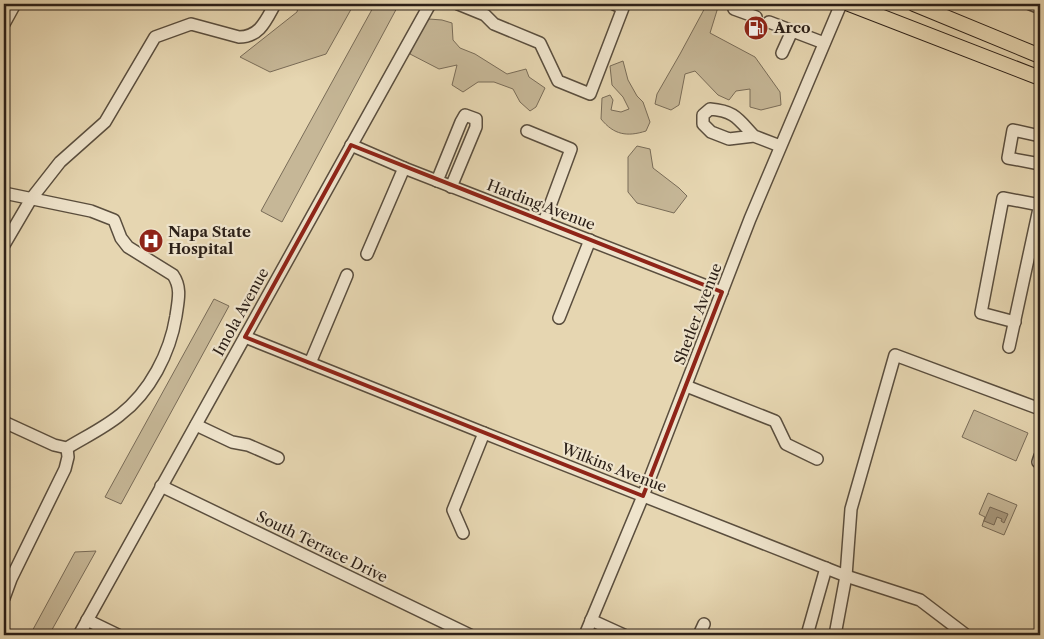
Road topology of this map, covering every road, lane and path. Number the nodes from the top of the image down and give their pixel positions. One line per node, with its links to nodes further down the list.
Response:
1 (15, 4): 15 (street)
2 (275, 4): 31 (street)
3 (430, 4): 24 (street, Imola Avenue)
4 (458, 4): 5 (street)
5 (614, 4)
6 (736, 4): 13 (street)
7 (841, 4): 17 (street, Shetler Avenue)
8 (849, 4): 20 (main road)
9 (914, 4): 11 (main road)
10 (1030, 4): 12 (street)
11 (929, 7): 19 (main road)
12 (1040, 8)
13 (756, 17)
14 (769, 22): 16 (street)
15 (4, 24)
16 (792, 31): 17 (street); 18 (street)
17 (824, 44): 25 (street, Shetler Avenue)
18 (782, 53)
19 (1040, 56)
20 (1040, 78)
21 (527, 131): 33 (street)
22 (754, 136): 25 (street)
23 (1040, 136): 26 (street)
24 (351, 145): 27 (street, Harding Avenue); 41 (street, Imola Avenue)
25 (780, 146): 38 (street, Shetler Avenue)
26 (1040, 164)
27 (404, 168): 28 (street, Harding Avenue); 36 (street)
28 (437, 181): 29 (street, Harding Avenue); 29 (street)
29 (452, 186): 33 (street, Harding Avenue)
30 (4, 194): 31 (street)
31 (31, 199): 35 (street); 49 (street)
32 (1040, 205): 40 (street); 40 (street)
33 (544, 222): 34 (street, Harding Avenue)
34 (590, 240): 38 (street, Harding Avenue); 39 (street)
35 (4, 245)
36 (367, 254)
37 (347, 275): 43 (street)
38 (722, 292): 44 (street, Shetler Avenue)
39 (559, 318)
40 (1015, 322): 42 (street)
41 (245, 336): 43 (street, Wilkins Avenue); 47 (street, Imola Avenue)
42 (1010, 347)
43 (310, 363): 48 (street, Wilkins Avenue)
44 (686, 386): 51 (street); 53 (street, Shetler Avenue)
45 (1040, 409): 56 (street)
46 (4, 422): 49 (street)
47 (196, 425): 50 (street); 52 (street, Imola Avenue)
48 (484, 433): 53 (street, Wilkins Avenue); 54 (street)
49 (67, 448): 57 (street)
50 (278, 458)
51 (818, 459)
52 (162, 486): 58 (street, Imola Avenue); 63 (street, South Terrace Drive)
53 (643, 496): 55 (street, Wilkins Avenue); 59 (street, Shetler Avenue)
54 (463, 533)
55 (826, 568): 56 (street, Wilkins Avenue); 67 (street)
56 (846, 576): 68 (street); 69 (street, Wilkins Avenue)
57 (4, 598)
58 (87, 620): 61 (street, Imola Avenue); 62 (street)
59 (592, 620): 64 (street, Shetler Avenue); 65 (street)
60 (704, 624): 66 (street)
61 (79, 635)
62 (118, 635)
63 (470, 635)
64 (585, 635)
65 (624, 635)
66 (699, 635)
67 (807, 635)
68 (835, 635)
69 (966, 635)

